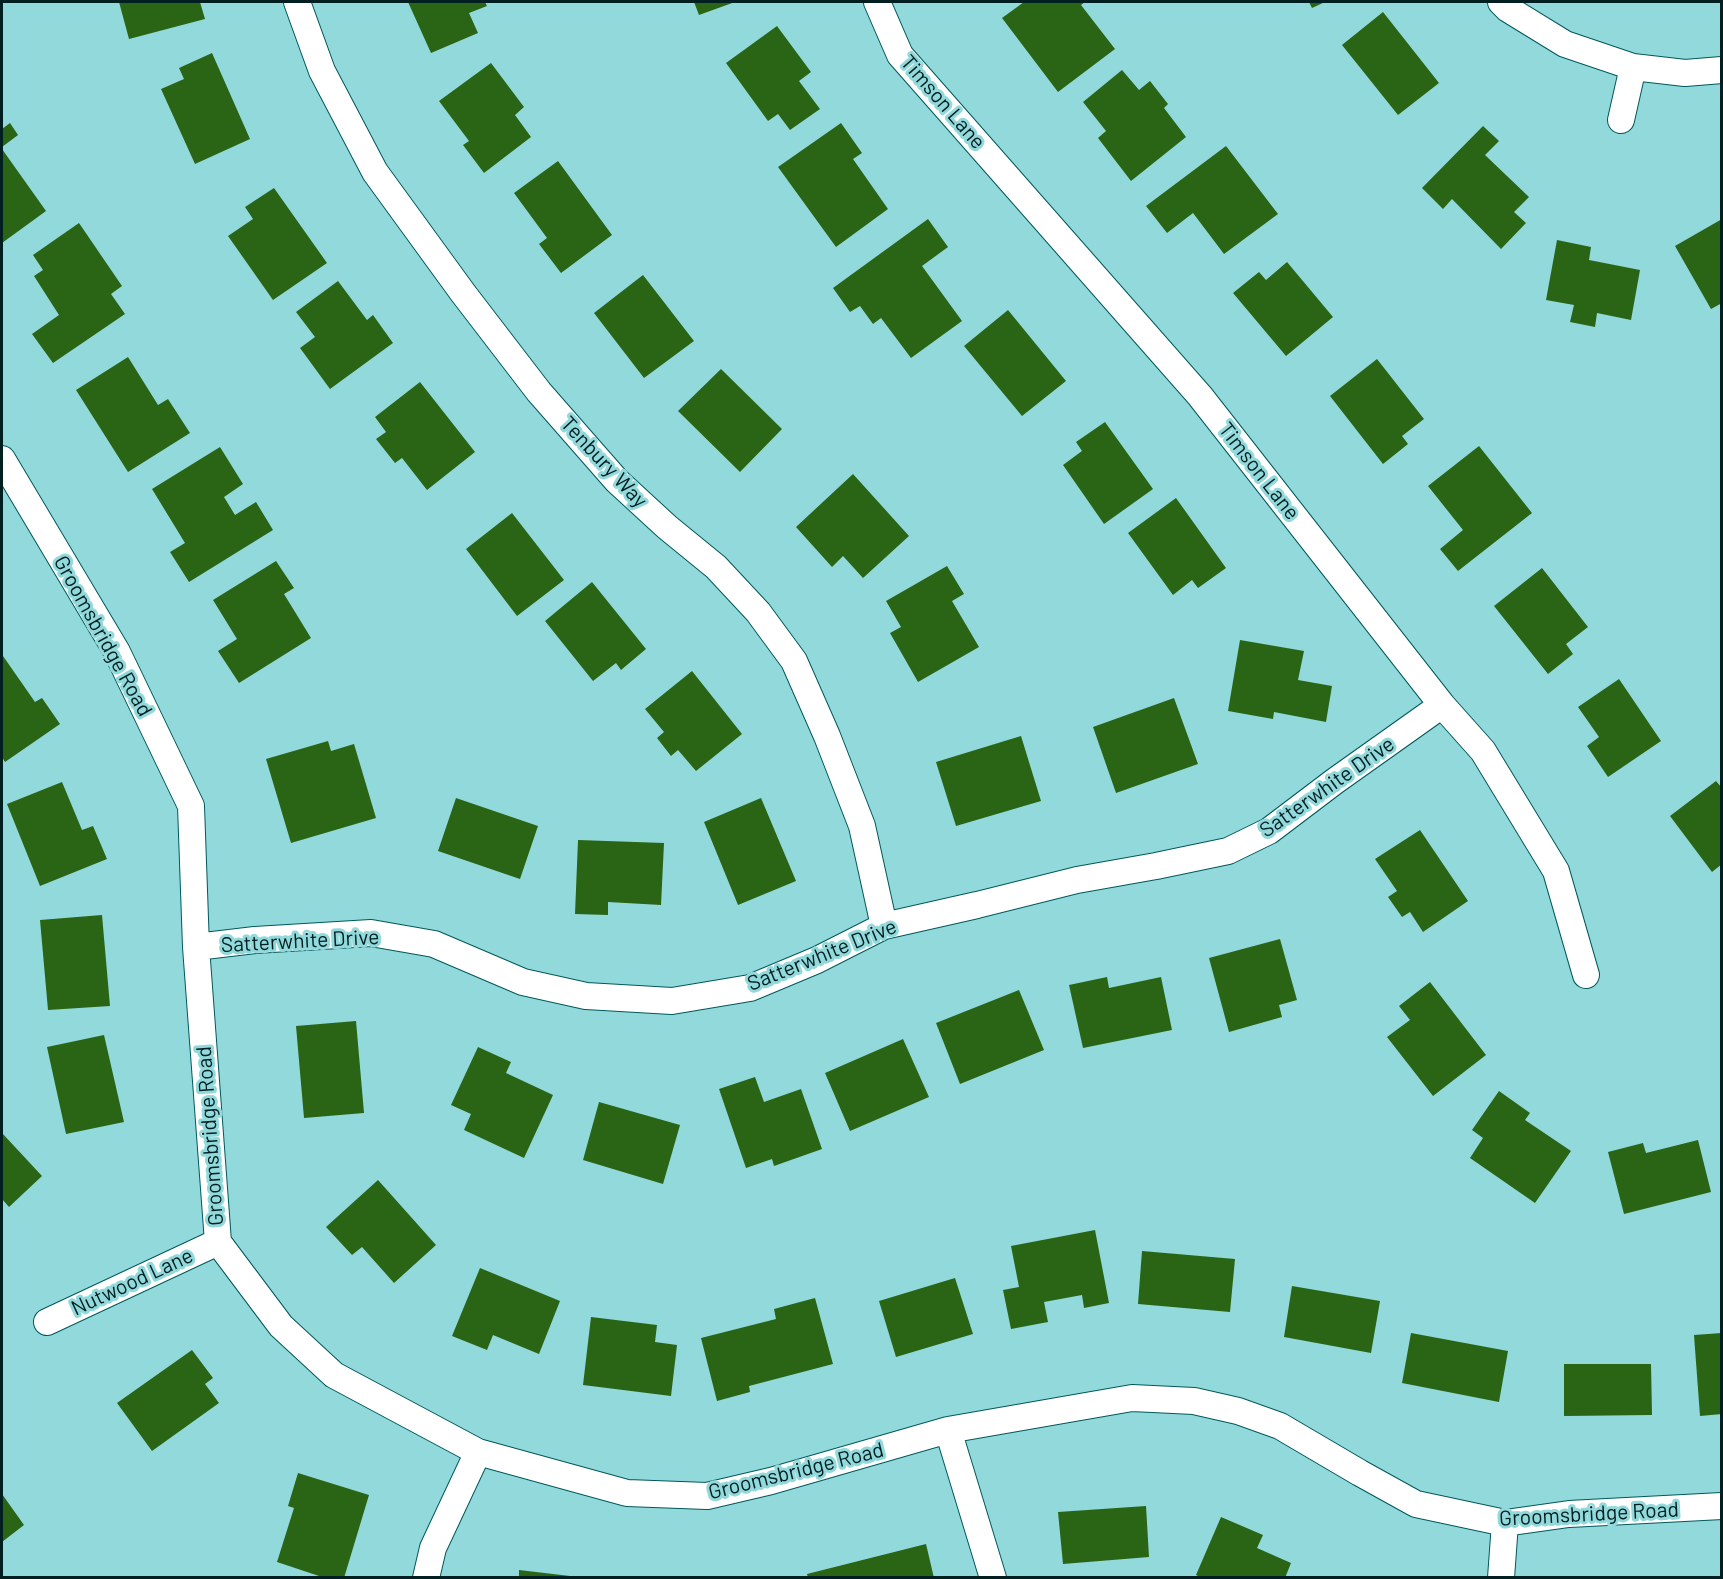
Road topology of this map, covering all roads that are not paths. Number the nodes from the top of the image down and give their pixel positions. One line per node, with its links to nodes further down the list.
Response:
1 (297, 2): 9 (street, Tenbury Way)
2 (877, 2): 8 (street, Timson Lane)
3 (1501, 2): 4 (street)
4 (1633, 67): 5 (street); 6 (street)
5 (1722, 70)
6 (1621, 120)
7 (2, 459): 10 (street, Groomsbridge Road)
8 (1442, 705): 9 (street, Satterwhite Drive); 11 (street, Timson Lane)
9 (884, 926): 10 (street, Satterwhite Drive)
10 (196, 947): 12 (street, Groomsbridge Road)
11 (1586, 975)
12 (218, 1242): 13 (street, Nutwood Lane); 15 (street, Groomsbridge Road)
13 (47, 1322)
14 (948, 1430): 15 (street, Groomsbridge Road); 17 (street, Groomsbridge Road); 19 (street)
15 (478, 1452): 18 (street)
16 (1722, 1506): 17 (street, Groomsbridge Road)
17 (1505, 1523): 20 (street)
18 (426, 1578)
19 (993, 1578)
20 (1501, 1578)

